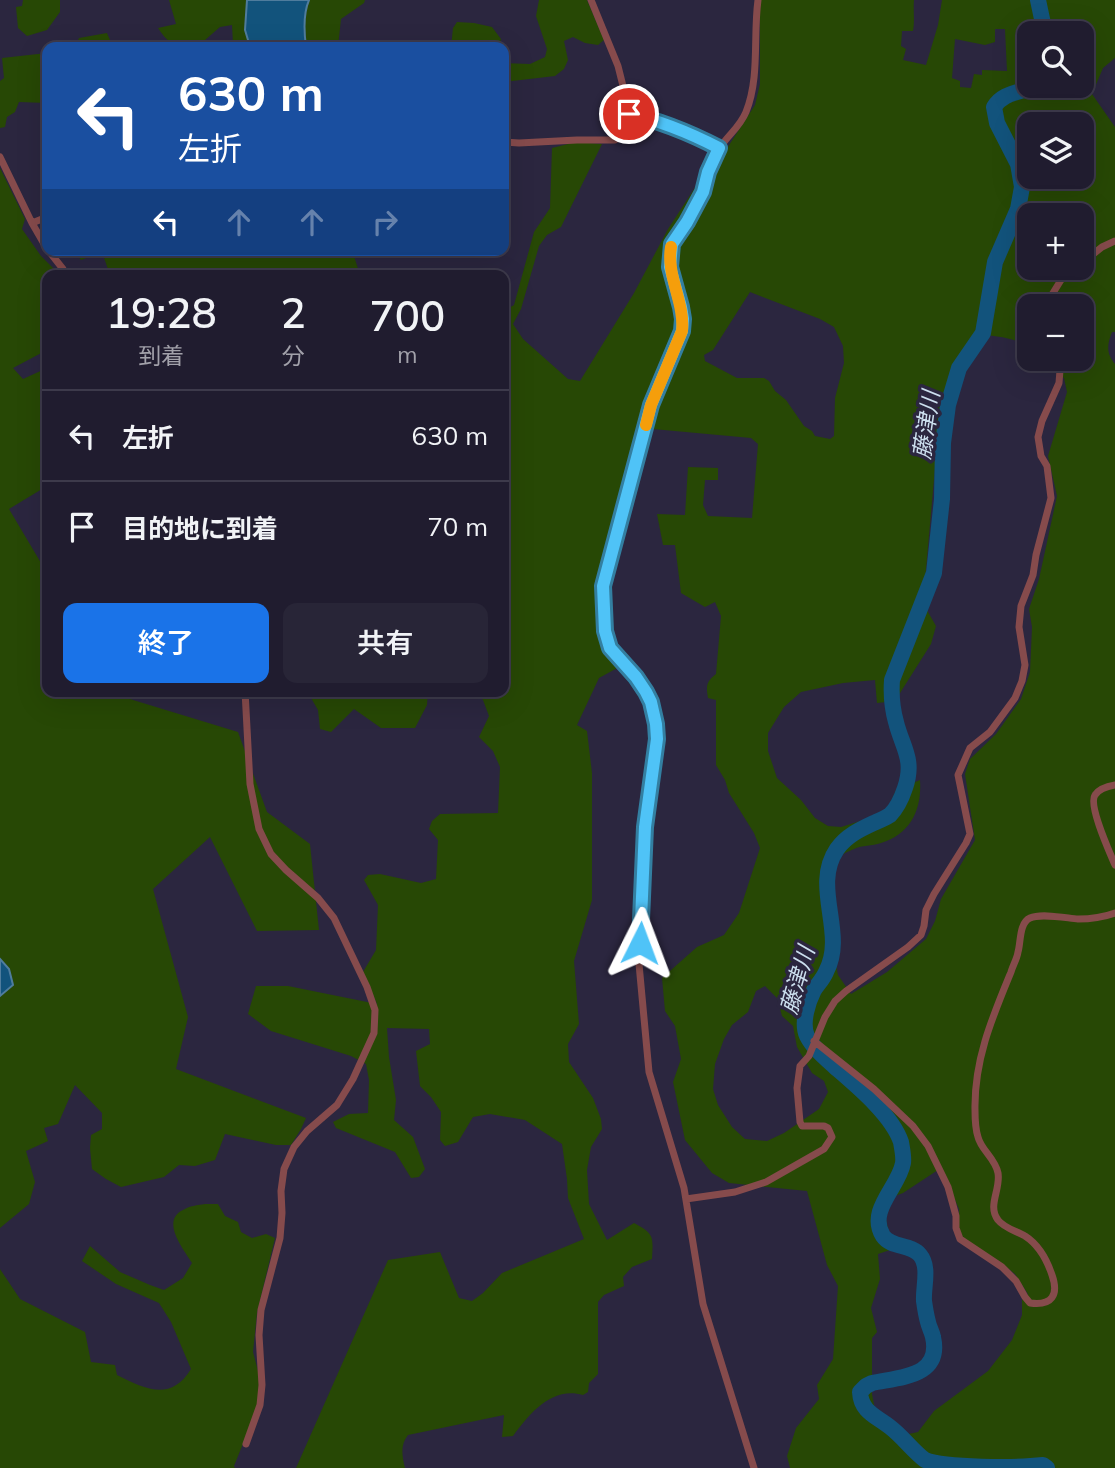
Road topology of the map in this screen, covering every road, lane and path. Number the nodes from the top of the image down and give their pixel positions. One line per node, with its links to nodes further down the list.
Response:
1 (591, 0): 3 (street)
2 (758, 0): 5 (street)
3 (629, 114): 4 (street); 5 (street)
4 (509, 143)
5 (719, 148): 18 (street)
6 (0, 157): 8 (street)
7 (42, 219): 8 (street)
8 (32, 223): 9 (street)
9 (42, 239)
10 (1115, 241): 11 (street)
11 (1094, 253)
12 (1059, 371): 17 (street)
13 (245, 697): 19 (street)
14 (1115, 785): 15 (street)
15 (1115, 865)
16 (1115, 913): 17 (street)
17 (814, 1041): 18 (street)
18 (686, 1199): 20 (street)
19 (246, 1444)
20 (754, 1468)

